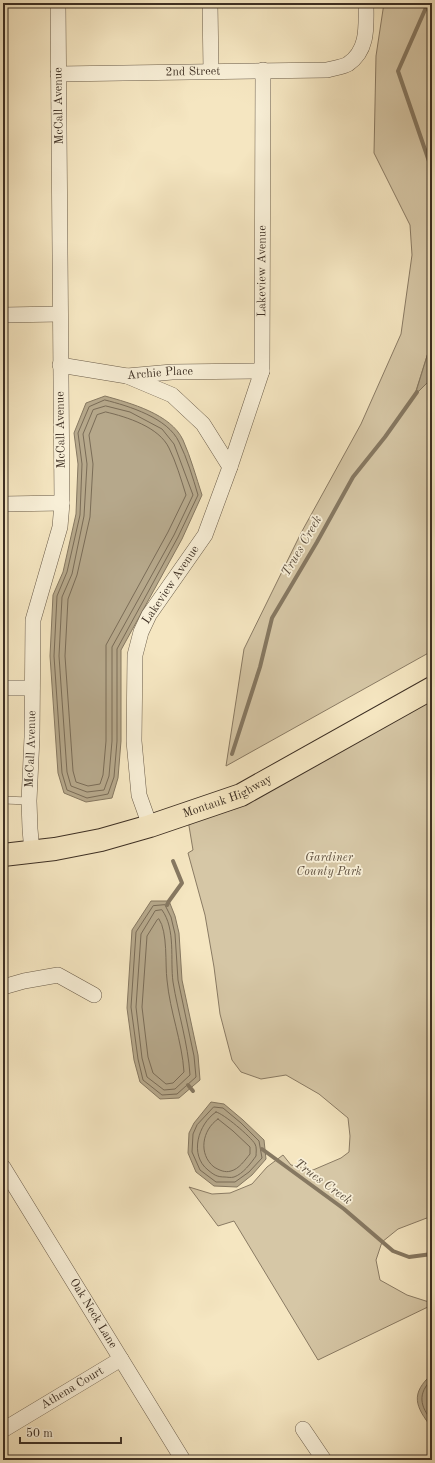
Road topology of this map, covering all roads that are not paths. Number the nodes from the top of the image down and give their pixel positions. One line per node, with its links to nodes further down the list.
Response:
1 (58, 3): 6 (street, McCall Avenue)
2 (210, 3): 5 (street)
3 (366, 3): 4 (street, 2nd Street)
4 (263, 70): 5 (street, 2nd Street); 10 (street, Lakeview Avenue)
5 (211, 71): 6 (street, 2nd Street)
6 (58, 74): 7 (street, McCall Avenue)
7 (60, 314): 8 (street); 9 (street, McCall Avenue)
8 (3, 315)
9 (60, 364): 11 (street, Archie Place); 13 (street, McCall Avenue)
10 (262, 371): 11 (street, Archie Place); 12 (street, Lakeview Avenue)
11 (127, 376): 12 (street)
12 (230, 467): 20 (street, Lakeview Avenue)
13 (62, 503): 14 (street); 16 (street, McCall Avenue)
14 (3, 504)
15 (3, 688): 16 (street)
16 (32, 688): 19 (street, McCall Avenue)
17 (432, 688): 20 (main road, Montauk Highway)
18 (3, 800): 19 (lane)
19 (29, 801): 21 (street, McCall Avenue)
20 (150, 826): 21 (main road, Montauk Highway)
21 (32, 852): 22 (main road, Montauk Highway)
22 (3, 855)
23 (3, 987): 24 (street)
24 (94, 995)
25 (3, 1167): 26 (street, Oak Neck Lane)
26 (121, 1359): 27 (street, Athena Court); 29 (street, Oak Neck Lane)
27 (3, 1430)
28 (303, 1430): 30 (street)
29 (183, 1460)
30 (324, 1460)

